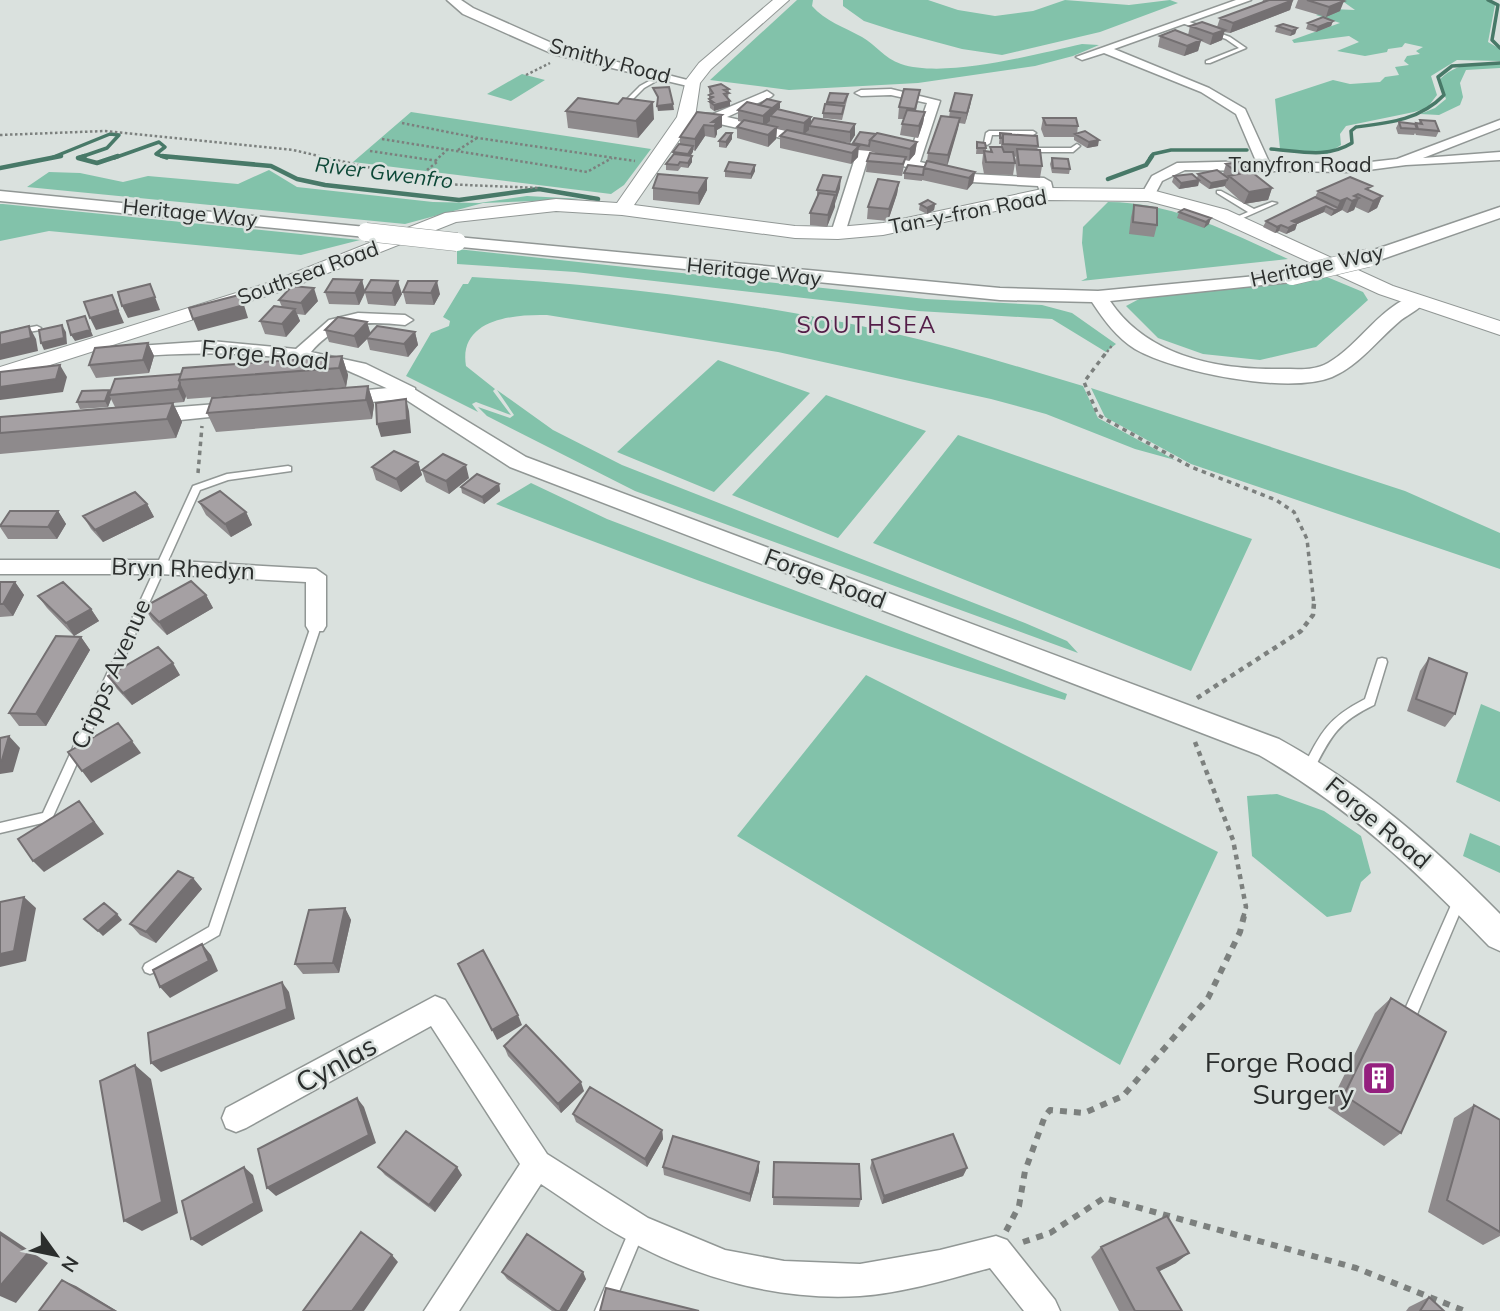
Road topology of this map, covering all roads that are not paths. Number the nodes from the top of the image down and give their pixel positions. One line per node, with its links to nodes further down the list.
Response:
1 (453, 0): 8 (street, Smithy Road)
2 (782, 0): 9 (main road)
3 (1246, 0): 4 (street)
4 (1184, 22): 5 (street); 7 (lane)
5 (1105, 50): 6 (street); 23 (street)
6 (1082, 57)
7 (1208, 62)
8 (662, 76): 9 (street, Smithy Road); 12 (lane)
9 (692, 83): 13 (main road)
10 (861, 93): 22 (street)
11 (768, 95): 14 (street)
12 (629, 100)
13 (686, 117): 14 (street); 29 (main road)
14 (715, 118): 19 (street)
15 (1500, 124): 21 (street, Tanyfron Road)
16 (1033, 134): 17 (lane); 24 (street)
17 (988, 143)
18 (1077, 146): 24 (lane)
19 (863, 153): 22 (street); 33 (street)
20 (1500, 156): 21 (street)
21 (1399, 163): 23 (street, Tanyfron Road)
22 (913, 164): 24 (street)
23 (1264, 166): 26 (street, Tanyfron Road)
24 (1042, 171): 26 (main road, Tan-y-fron Road); 33 (main road, Tan-y-fron Road)
25 (1219, 192): 30 (lane)
26 (1147, 195): 32 (main road, Tan-y-fron Road)
27 (0, 196): 35 (street, Heritage Way, bridge)
28 (1274, 203): 30 (lane)
29 (622, 209): 33 (main road, Tan-y-fron Road); 41 (main road, Southsea Road)
30 (1252, 211): 32 (lane)
31 (1500, 212): 34 (street, Heritage Way)
32 (1234, 220): 36 (main road, Tan-y-fron Road)
33 (838, 233)
34 (1368, 258): 35 (street, Heritage Way, bridge)
35 (1098, 297): 36 (street)
36 (1417, 301): 39 (main road, Tan-y-fron Road)
37 (405, 320): 42 (street)
38 (37, 328): 40 (lane)
39 (1500, 328)
40 (0, 335)
41 (102, 344): 42 (street, Forge Road); 43 (main road, Southsea Road)
42 (300, 354): 44 (street, Forge Road)
43 (0, 374)
44 (409, 391): 45 (street); 53 (street, Forge Road)
45 (313, 401)
46 (258, 406): 47 (street)
47 (122, 419)
48 (288, 469): 49 (lane, Cripps Avenue)
49 (160, 566): 50 (street, Bryn Rhedyn); 51 (street, Bryn Rhedyn); 54 (lane, Cripps Avenue)
50 (0, 567)
51 (316, 626): 57 (lane)
52 (1382, 662): 53 (lane)
53 (1309, 768): 55 (street, Forge Road)
54 (0, 828)
55 (1461, 895): 56 (street, Forge Road); 58 (lane)
56 (1500, 936)
57 (150, 968)
58 (1407, 1022)
59 (236, 1118): 60 (street, Cynlas)
60 (537, 1164): 61 (street); 62 (street)
61 (637, 1230): 63 (lane); 64 (street)
62 (440, 1311)
63 (603, 1311)
64 (1044, 1311)

